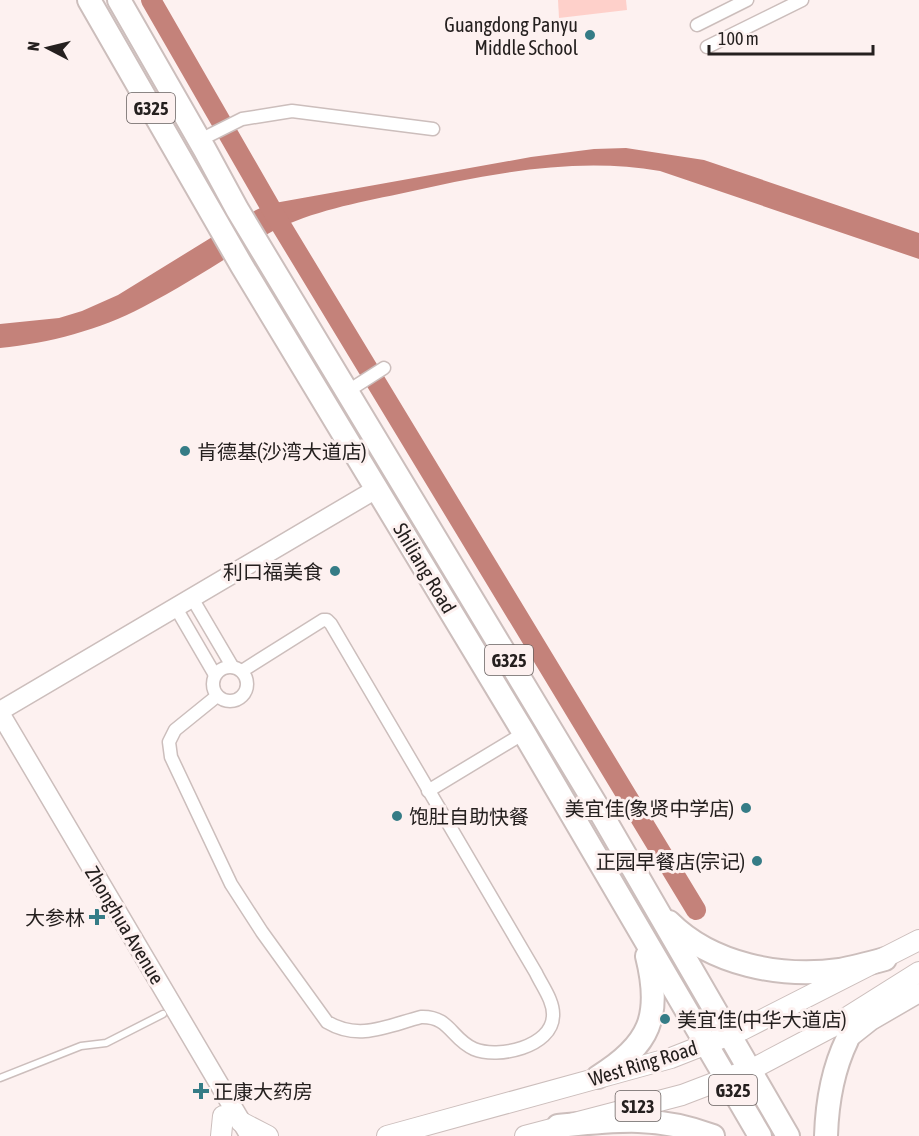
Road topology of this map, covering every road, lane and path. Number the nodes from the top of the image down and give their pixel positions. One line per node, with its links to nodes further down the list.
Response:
1 (89, 0): 11 (highway, Shiliang Road / G325)
2 (119, 0): 8 (highway, Shiliang Road / G325)
3 (747, 0): 5 (street)
4 (802, 0): 6 (street)
5 (697, 25)
6 (707, 47)
7 (433, 129): 8 (street)
8 (205, 138): 10 (highway, Shiliang Road / G325)
9 (384, 368): 10 (street)
10 (352, 388): 22 (highway, Shiliang Road / G325)
11 (375, 483): 12 (street); 17 (street); 19 (highway, Shiliang Road / G325)
12 (192, 598): 13 (street); 14 (street)
13 (176, 608): 15 (street); 18 (street)
14 (237, 669): 15 (street); 16 (street); 21 (street)
15 (215, 675): 16 (street)
16 (218, 696): 21 (street)
17 (0, 698)
18 (0, 712): 39 (street, Zhonghua Avenue)
19 (524, 733): 21 (street); 23 (highway, Shiliang Road / G325)
20 (0, 738): 30 (street, Zhonghua Avenue)
21 (428, 791)
22 (652, 903): 23 (highway); 26 (highway); 31 (highway, Shiliang Road / G325)
23 (628, 910): 24 (highway, Shiliang Road / G325)
24 (641, 932): 33 (highway, Shiliang Road / G325); 35 (highway)
25 (919, 940): 26 (main road, West Ring Road / S123)
26 (885, 959): 31 (main road, West Ring Road / S123)
27 (919, 972): 28 (main road, West Ring Road / S123)
28 (888, 992): 32 (main road); 34 (main road, West Ring Road / S123)
29 (919, 993): 32 (street)
30 (163, 1014): 36 (lane); 39 (street, Zhonghua Avenue)
31 (730, 1035): 33 (main road, West Ring Road / S123); 34 (highway, Shiliang Road / G325)
32 (847, 1040): 46 (highway)
33 (706, 1044): 35 (main road, West Ring Road / S123); 37 (highway, Shiliang Road / G325)
34 (750, 1070): 37 (main road, West Ring Road / S123); 45 (highway, Shiliang Road / G325)
35 (598, 1077): 41 (main road, West Ring Road / S123)
36 (0, 1078)
37 (726, 1078): 38 (main road, West Ring Road / S123); 44 (highway, Shiliang Road / G325)
38 (558, 1126): 42 (main road, West Ring Road / S123); 43 (highway)
39 (234, 1129): 40 (main road)
40 (268, 1136)
41 (387, 1136)
42 (525, 1136)
43 (713, 1136)
44 (760, 1136)
45 (788, 1136)
46 (826, 1136)

